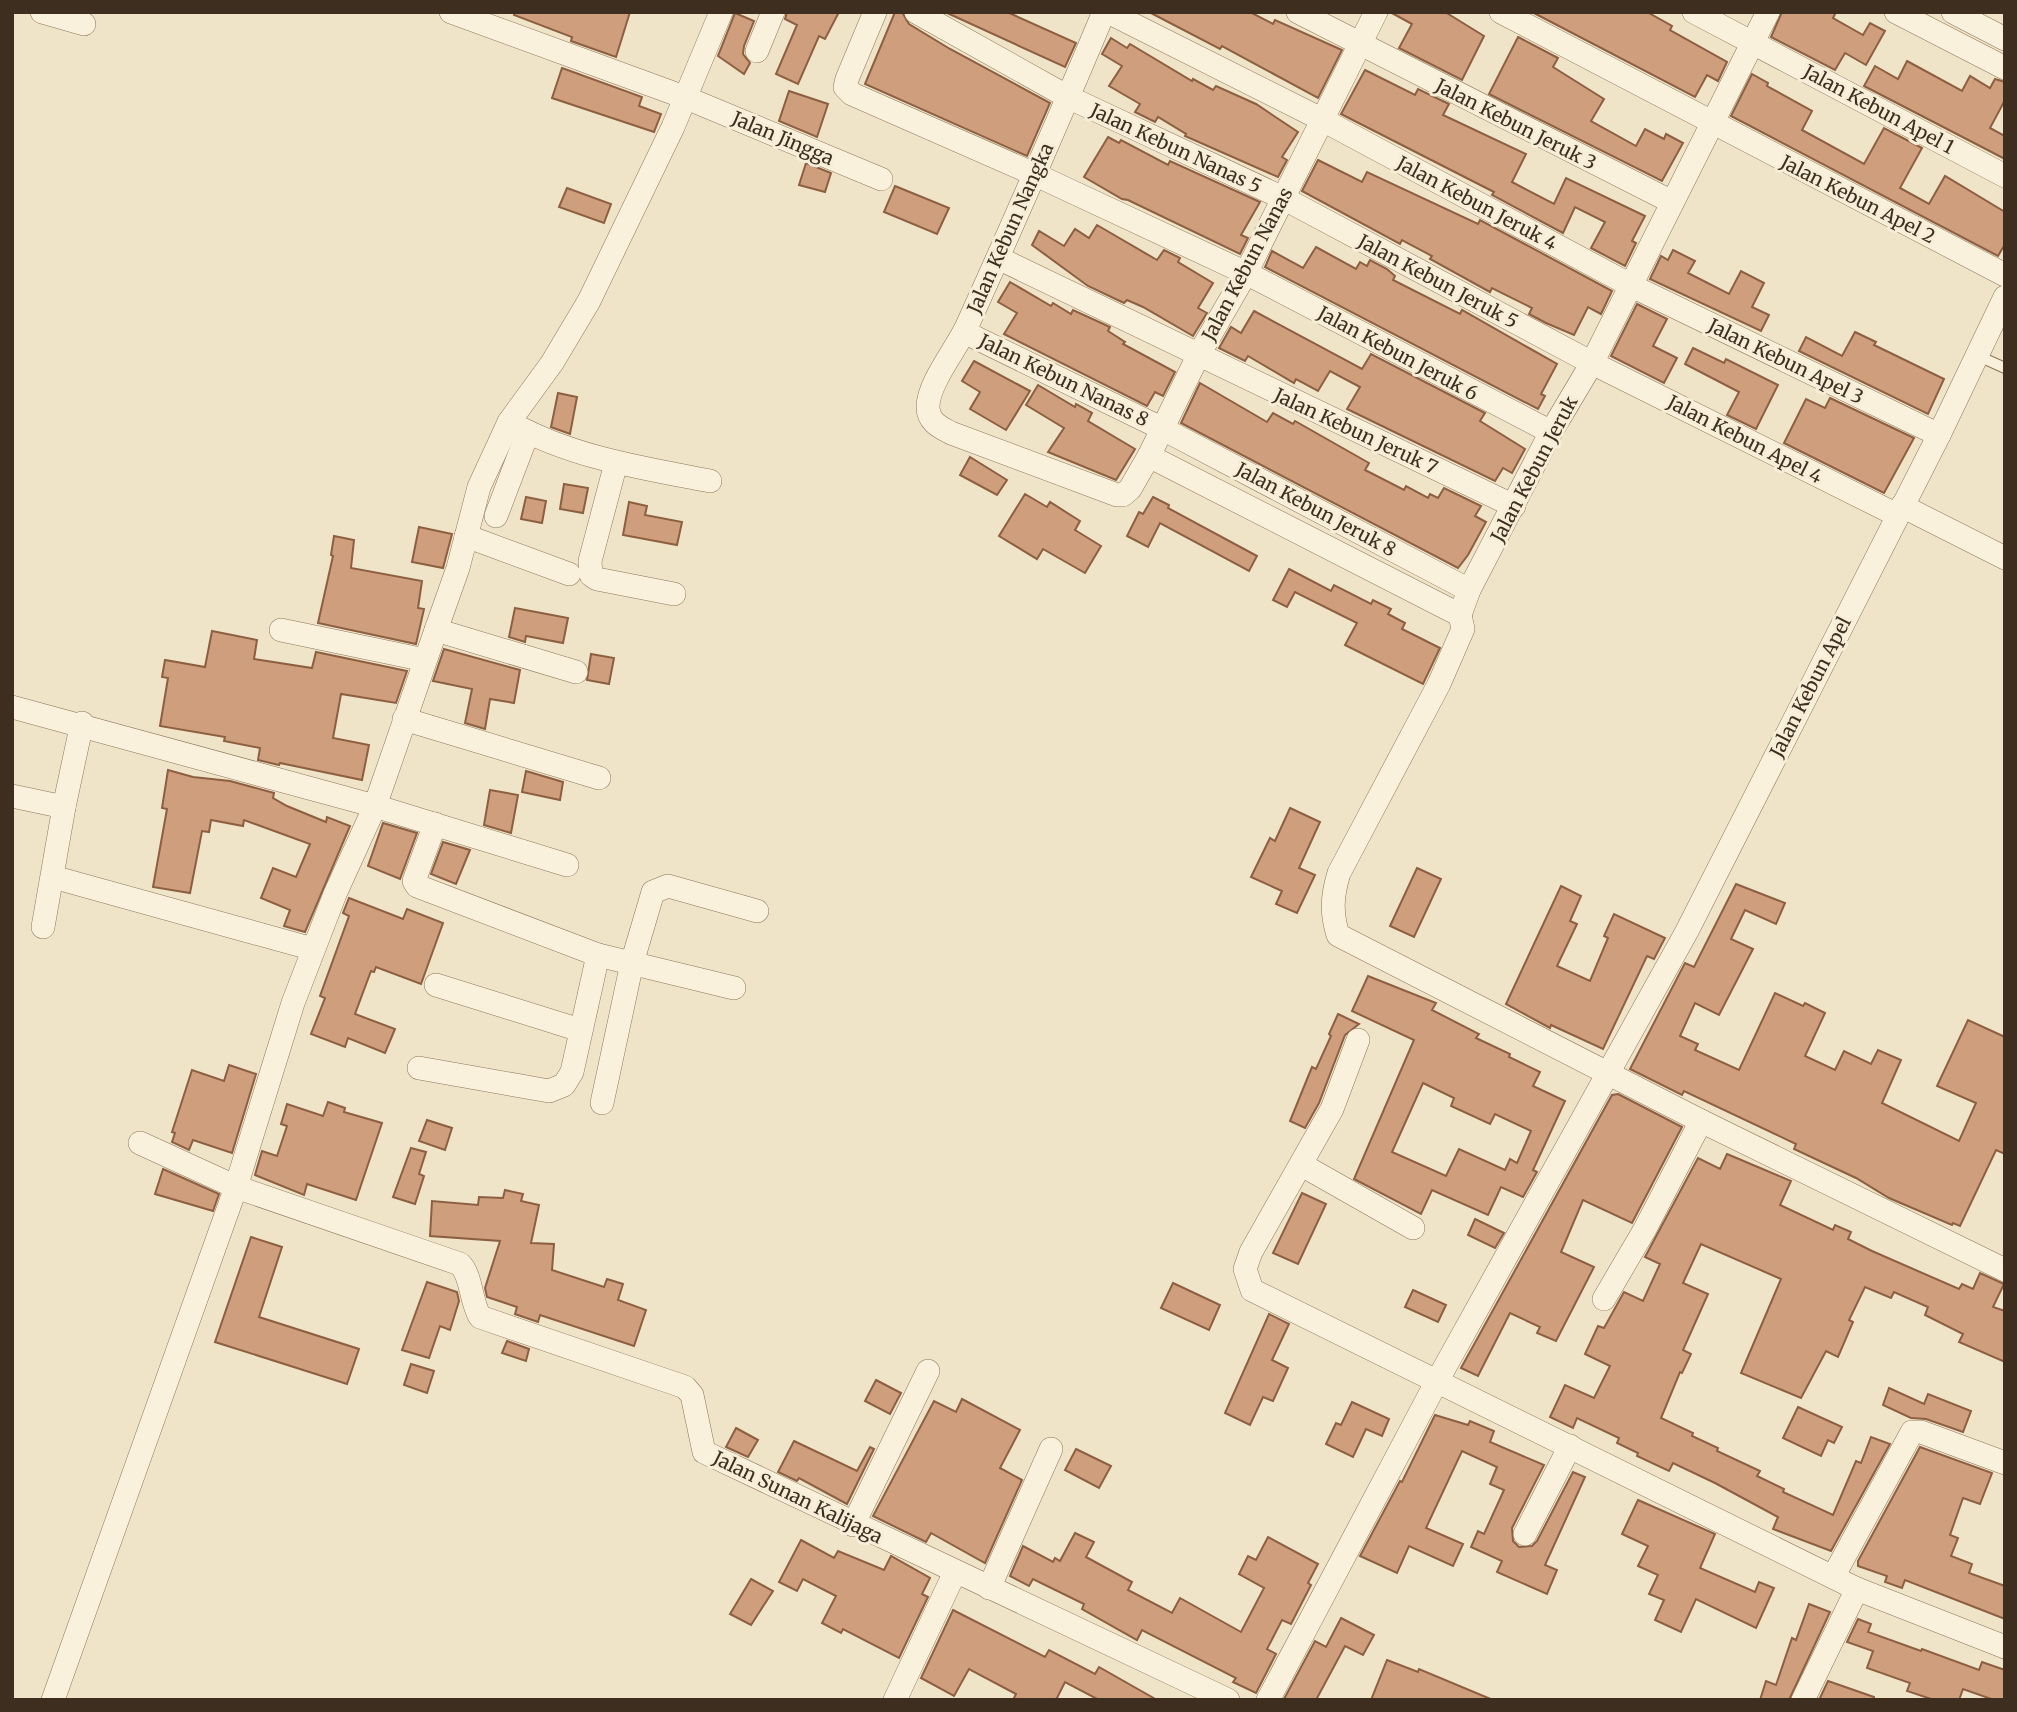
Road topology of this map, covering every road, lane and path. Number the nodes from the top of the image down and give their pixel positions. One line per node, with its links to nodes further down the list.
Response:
1 (42, 12): 15 (street)
2 (451, 12): 21 (street, Jalan Jingga)
3 (721, 12): 21 (street)
4 (773, 12): 19 (street)
5 (875, 12): 25 (street, Jalan Kebun Jeruk 6)
6 (916, 12): 22 (street, Jalan Kebun Nanas 5)
7 (1106, 12): 22 (street, Jalan Kebun Nangka); 23 (street, Jalan Kebun Jeruk 4)
8 (1298, 12): 18 (street, Jalan Kebun Jeruk 3)
9 (1376, 12): 18 (street, Jalan Kebun Nanas)
10 (1501, 12): 24 (street, Jalan Kebun Apel 2)
11 (1694, 12): 17 (street, Jalan Kebun Apel 1)
12 (1768, 12): 17 (street, Jalan Kebun Jeruk)
13 (1896, 12): 20 (street)
14 (1953, 12): 16 (street)
15 (84, 24)
16 (2005, 39)
17 (1753, 42): 24 (street, Jalan Kebun Jeruk); 26 (street, Jalan Kebun Apel 1)
18 (1360, 45): 23 (street, Jalan Kebun Nanas); 29 (street, Jalan Kebun Jeruk 3)
19 (757, 51)
20 (2005, 68)
21 (684, 97): 27 (street, Jalan Jingga); 40 (street)
22 (1068, 97): 25 (street, Jalan Kebun Nangka); 28 (street, Jalan Kebun Nanas 5)
23 (1321, 119): 28 (street, Jalan Kebun Nanas); 33 (street, Jalan Kebun Jeruk 4)
24 (1712, 124): 29 (street, Jalan Kebun Jeruk); 32 (street, Jalan Kebun Apel 2)
25 (1034, 174): 30 (street, Jalan Kebun Nangka); 31 (street, Jalan Kebun Jeruk 6)
26 (2005, 176)
27 (881, 179)
28 (1283, 198): 31 (street, Jalan Kebun Nanas); 38 (street, Jalan Kebun Jeruk 5)
29 (1672, 202): 33 (street, Jalan Kebun Jeruk)
30 (998, 258): 35 (street, Jalan Kebun Nangka); 37 (street, Jalan Kebun Jeruk 7)
31 (1246, 273): 37 (street, Jalan Kebun Nanas); 42 (street, Jalan Kebun Jeruk 6)
32 (2005, 275)
33 (1632, 286): 38 (street, Jalan Kebun Jeruk); 43 (street, Jalan Kebun Apel 3)
34 (2005, 297): 36 (street, Jalan Kebun Apel)
35 (964, 332): 41 (street, Jalan Kebun Nanas 8); 47 (street, Jalan Kebun Nangka)
36 (1976, 355): 39 (lane); 43 (street, Jalan Kebun Apel)
37 (1198, 356): 41 (street, Jalan Kebun Nanas); 48 (street, Jalan Kebun Jeruk 7)
38 (1592, 363): 42 (street, Jalan Kebun Jeruk); 49 (street, Jalan Kebun Apel 4)
39 (2005, 368)
40 (519, 427): 45 (street); 50 (street); 51 (street)
41 (1163, 429): 44 (street, Jalan Kebun Nanas); 54 (street, Jalan Kebun Jeruk 8)
42 (1551, 432): 48 (street, Jalan Kebun Jeruk)
43 (1939, 435): 49 (street, Jalan Kebun Apel)
44 (1149, 456): 47 (street, Jalan Kebun Nanas); 56 (street)
45 (616, 463): 46 (street); 55 (street)
46 (710, 481)
47 (1105, 493)
48 (1514, 506): 54 (street, Jalan Kebun Jeruk)
49 (1899, 511): 52 (street, Jalan Kebun Apel 4); 81 (street, Jalan Kebun Apel)
50 (496, 516)
51 (466, 536): 53 (street); 58 (street)
52 (2005, 558)
53 (569, 575)
54 (1469, 590): 56 (street, Jalan Kebun Jeruk)
55 (674, 594)
56 (1460, 615): 81 (street, Jalan Kebun Jeruk)
57 (281, 630): 59 (street)
58 (436, 630): 59 (street); 60 (street)
59 (425, 660): 62 (street)
60 (576, 672)
61 (12, 707): 63 (street)
62 (404, 719): 64 (street); 66 (street)
63 (82, 723): 66 (street); 67 (street)
64 (599, 778)
65 (12, 796): 67 (street)
66 (375, 806): 68 (street); 73 (street)
67 (64, 807): 70 (street)
68 (435, 824): 69 (street); 74 (street)
69 (567, 865)
70 (53, 877): 72 (street); 73 (street)
71 (757, 911): 75 (street)
72 (43, 927)
73 (313, 949): 86 (street)
74 (598, 955): 75 (street); 78 (street)
75 (632, 963): 77 (street); 82 (street)
76 (436, 985): 78 (street)
77 (734, 988)
78 (580, 1030): 80 (street)
79 (1358, 1040): 85 (street)
80 (419, 1069)
81 (1609, 1074): 83 (street); 91 (street, Jalan Kebun Apel)
82 (602, 1103)
83 (1701, 1121): 88 (street); 89 (street)
84 (140, 1143): 86 (street)
85 (1302, 1164): 87 (street); 91 (street)
86 (236, 1187): 95 (street, Jalan Sunan Kalijaga); 102 (street)
87 (1413, 1228)
88 (2005, 1270)
89 (1604, 1299)
90 (928, 1371): 95 (street)
91 (1436, 1383): 92 (street); 105 (street, Jalan Kebun Apel)
92 (1570, 1446): 96 (street); 98 (street)
93 (1052, 1449): 99 (street)
94 (2005, 1463): 98 (street)
95 (853, 1525): 97 (street, Jalan Sunan Kalijaga)
96 (1525, 1534)
97 (955, 1572): 99 (street, Jalan Sunan Kalijaga); 103 (street)
98 (1833, 1577): 100 (street)
99 (989, 1588): 104 (street, Jalan Sunan Kalijaga)
100 (1857, 1589): 101 (street); 106 (street)
101 (2005, 1647)
102 (53, 1700)
103 (895, 1700)
104 (1228, 1700)
105 (1268, 1700)
106 (1803, 1700)

